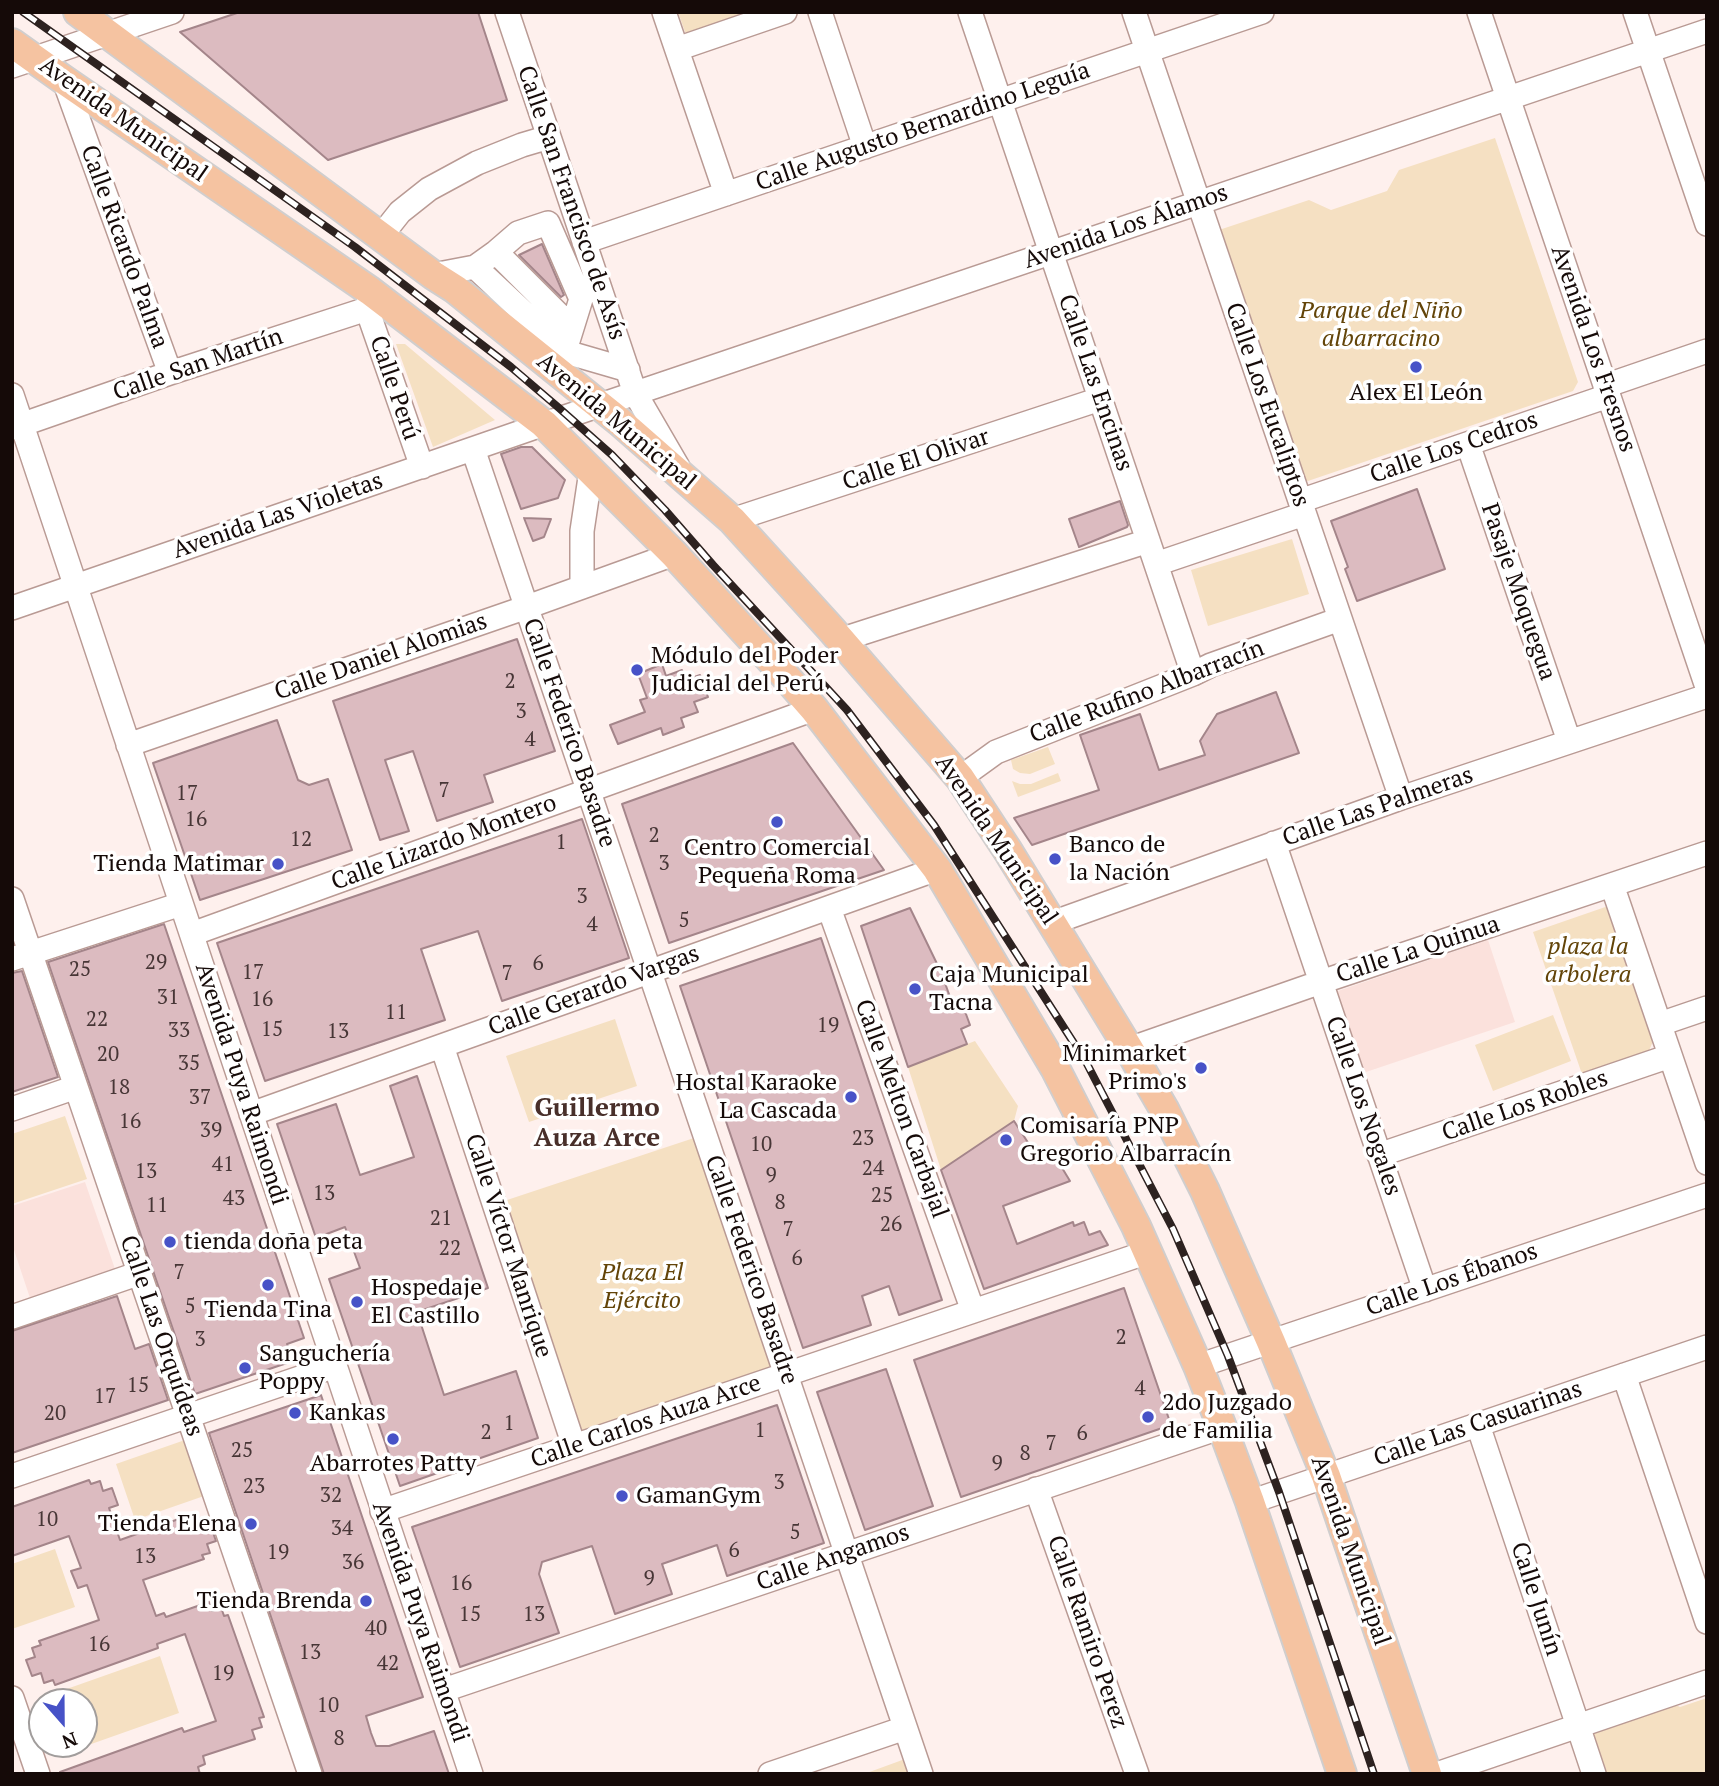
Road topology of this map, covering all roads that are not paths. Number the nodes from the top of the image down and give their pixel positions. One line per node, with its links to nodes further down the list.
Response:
1 (78, 12): 13 (main road, Avenida Municipal)
2 (172, 12): 13 (street)
3 (507, 12): 21 (street, Calle San Francisco de Asís)
4 (664, 12): 14 (street)
5 (785, 12): 14 (street)
6 (820, 12): 22 (street)
7 (970, 12): 20 (street, Calle Las Encinas)
8 (1134, 12): 16 (street, Calle Los Eucaliptos)
9 (1262, 12): 16 (street, Calle Augusto Bernardino Leguía)
10 (1479, 12): 19 (street, Avenida Los Fresnos)
11 (1636, 12): 15 (street)
12 (1707, 31): 15 (street, Avenida Los Álamos)
13 (108, 34): 17 (street); 29 (main road, Avenida Municipal)
14 (677, 49): 23 (street)
15 (1648, 50): 19 (street, Avenida Los Álamos); 24 (street)
16 (1147, 51): 20 (street, Calle Augusto Bernardino Leguía); 25 (street, Calle Los Eucaliptos)
17 (19, 56): 18 (main road, Avenida Municipal)
18 (64, 80): 35 (main road, Avenida Municipal); 40 (street, Calle Ricardo Palma)
19 (1508, 98): 25 (street, Avenida Los Álamos); 41 (street, Avenida Los Fresnos)
20 (1000, 101): 22 (street, Calle Augusto Bernardino Leguía); 32 (street, Calle Las Encinas)
21 (549, 137): 26 (street, Calle San Francisco de Asís); 29 (street)
22 (865, 147): 23 (street, Calle Augusto Bernardino Leguía)
23 (726, 194): 30 (street, Calle Augusto Bernardino Leguía)
24 (1703, 199): 28 (street)
25 (1198, 202): 32 (street, Avenida Los Álamos); 53 (street, Calle Los Eucaliptos)
26 (575, 214): 27 (street); 30 (street, Calle San Francisco de Asís)
27 (548, 223): 31 (street); 36 (street)
28 (1707, 223)
29 (381, 236): 34 (main road, Avenida Municipal)
30 (584, 242): 39 (street, Calle San Francisco de Asís)
31 (496, 251): 33 (street); 36 (street)
32 (1051, 253): 42 (street, Avenida Los Álamos); 44 (street, Calle Las Encinas)
33 (475, 267): 34 (street); 38 (street)
34 (433, 275): 38 (main road, Avenida Municipal)
35 (369, 300): 40 (street, Calle San Martín); 46 (main road, Avenida Municipal); 50 (street, Calle Perú)
36 (572, 328): 38 (street)
37 (1707, 351): 41 (street, Calle Los Cedros)
38 (562, 363): 39 (street); 45 (main road, Avenida Municipal)
39 (628, 370): 42 (street, Calle San Francisco de Asís)
40 (170, 373): 47 (street, Calle San Martín)
41 (1607, 391): 48 (street, Calle Los Cedros); 65 (street, Avenida Los Fresnos)
42 (635, 393): 45 (street, Avenida Los Álamos); 52 (street, Calle San Francisco de Asís)
43 (12, 395): 47 (street, Avenida Puya Raimondi)
44 (1100, 399): 54 (street, Calle El Olivar); 55 (street, Calle Las Encinas)
45 (599, 406): 46 (street, Avenida Los Álamos); 52 (main road, Avenida Municipal)
46 (544, 424): 49 (street, Avenida Las Violetas); 51 (main road, Avenida Municipal)
47 (17, 426): 58 (street, Avenida Puya Raimondi)
48 (1468, 444): 53 (street, Calle Los Cedros); 68 (street, Pasaje Moquegua)
49 (473, 449): 50 (street, Avenida Las Violetas); 60 (street, Calle Federico Basadre)
50 (422, 467): 58 (street, Avenida Las Violetas)
51 (591, 471): 56 (main road, Avenida Municipal); 59 (street)
52 (684, 478): 54 (main road, Avenida Municipal)
53 (1302, 507): 57 (street, Calle Los Cedros); 62 (street, Calle Los Eucaliptos)
54 (732, 520): 63 (main road, Avenida Municipal)
55 (1148, 541): 57 (street, Calle Las Encinas); 63 (street)
56 (674, 554): 59 (street, Calle Daniel Alomias); 67 (main road, Avenida Municipal)
57 (1156, 564): 64 (street, Calle Las Encinas)
58 (75, 586): 61 (street, Avenida Las Violetas); 69 (street, Avenida Puya Raimondi)
59 (582, 587): 60 (street, Calle Daniel Alomias)
60 (527, 607): 69 (street, Calle Daniel Alomias); 71 (street, Calle Federico Basadre)
61 (12, 608)
62 (1340, 619): 64 (street, Calle Rufino Albarracín); 72 (street, Calle Los Eucaliptos)
63 (840, 640): 70 (main road, Avenida Municipal)
64 (1193, 674): 70 (street, Calle Rufino Albarracín)
65 (1707, 687)
66 (1707, 696): 68 (street, Calle Las Palmeras)
67 (814, 709): 71 (street, Calle Lizardo Montero); 75 (main road, Avenida Municipal)
68 (1569, 741): 72 (street, Calle Las Palmeras)
69 (128, 745): 78 (street, Avenida Puya Raimondi)
70 (960, 778): 80 (main road, Avenida Municipal)
71 (589, 791): 81 (street, Calle Lizardo Montero); 83 (street, Calle Federico Basadre)
72 (1401, 799): 73 (street, Calle Las Palmeras)
73 (1274, 843): 80 (street, Calle Las Palmeras); 84 (street, Calle Los Nogales)
74 (1707, 853): 76 (street, Calle La Quinua)
75 (937, 869): 79 (street, Calle Gerardo Vargas); 96 (main road, Avenida Municipal)
76 (1612, 885): 84 (street, Calle La Quinua); 86 (street)
77 (12, 899): 82 (street, Calle Las Orquídeas)
78 (181, 904): 81 (street, Avenida Puya Raimondi); 82 (street)
79 (829, 908): 83 (street, Calle Gerardo Vargas); 99 (street, Calle Melton Carbajal)
80 (1052, 923): 88 (main road, Avenida Municipal)
81 (192, 934): 92 (street, Avenida Puya Raimondi)
82 (22, 956): 90 (street, Calle Las Orquídeas)
83 (650, 971): 87 (street, Calle Gerardo Vargas); 105 (street, Calle Federico Basadre)
84 (1321, 982): 88 (street, Calle La Quinua); 93 (street, Calle Los Nogales)
85 (1707, 1008): 86 (street)
86 (1660, 1024): 89 (street)
87 (442, 1046): 92 (street, Calle Gerardo Vargas); 110 (street, Calle Víctor Manrique)
88 (1129, 1049): 101 (main road, Avenida Municipal)
89 (1670, 1056): 93 (street, Calle Los Robles); 94 (street)
90 (76, 1087): 91 (street); 97 (street, Calle Las Orquídeas)
91 (12, 1109)
92 (251, 1114): 103 (street, Avenida Puya Raimondi)
93 (1379, 1155): 98 (street, Calle Los Nogales)
94 (1707, 1163)
95 (1707, 1195): 98 (street, Calle Los Ébanos)
96 (1147, 1252): 99 (street, Calle Carlos Auza Arce); 104 (main road, Avenida Municipal)
97 (140, 1273): 100 (street); 107 (street, Calle Las Orquídeas)
98 (1424, 1290): 101 (street, Calle Los Ébanos)
99 (973, 1311): 105 (street, Calle Carlos Auza Arce)
100 (12, 1317)
101 (1271, 1342): 104 (street, Calle Los Ébanos); 112 (main road, Avenida Municipal)
102 (1707, 1348): 106 (street, Calle Las Casuarinas)
103 (335, 1366): 107 (street); 115 (street, Avenida Puya Raimondi)
104 (1198, 1366): 109 (main road, Avenida Municipal)
105 (786, 1374): 110 (street, Calle Carlos Auza Arce); 116 (street, Calle Federico Basadre)
106 (1624, 1375): 108 (street, Calle Las Casuarinas); 117 (street)
107 (188, 1416): 111 (street); 124 (street, Calle Las Orquídeas)
108 (1478, 1424): 112 (street, Calle Las Casuarinas); 121 (street, Calle Junín)
109 (1222, 1427): 113 (street, Calle Angamos); 114 (main road, Avenida Municipal)
110 (574, 1446): 115 (street, Calle Carlos Auza Arce)
111 (12, 1476)
112 (1326, 1476): 114 (street, Calle Las Casuarinas); 130 (main road, Avenida Municipal)
113 (1037, 1489): 116 (street, Calle Angamos); 128 (street, Calle Ramiro Perez)
114 (1250, 1502): 129 (main road, Avenida Municipal)
115 (383, 1511): 119 (street, Avenida Puya Raimondi)
116 (846, 1554): 119 (street, Calle Angamos); 122 (street, Calle Federico Basadre)
117 (1707, 1622)
118 (1707, 1682): 121 (street)
119 (444, 1690): 125 (street, Avenida Puya Raimondi)
120 (12, 1698): 123 (street)
121 (1577, 1726): 131 (street); 132 (street, Calle Junín)
122 (905, 1728): 126 (street); 127 (street, Calle Federico Basadre)
123 (38, 1774)
124 (310, 1774)
125 (471, 1774)
126 (769, 1774)
127 (921, 1774)
128 (1137, 1774)
129 (1342, 1774)
130 (1427, 1774)
131 (1437, 1774)
132 (1594, 1774)

